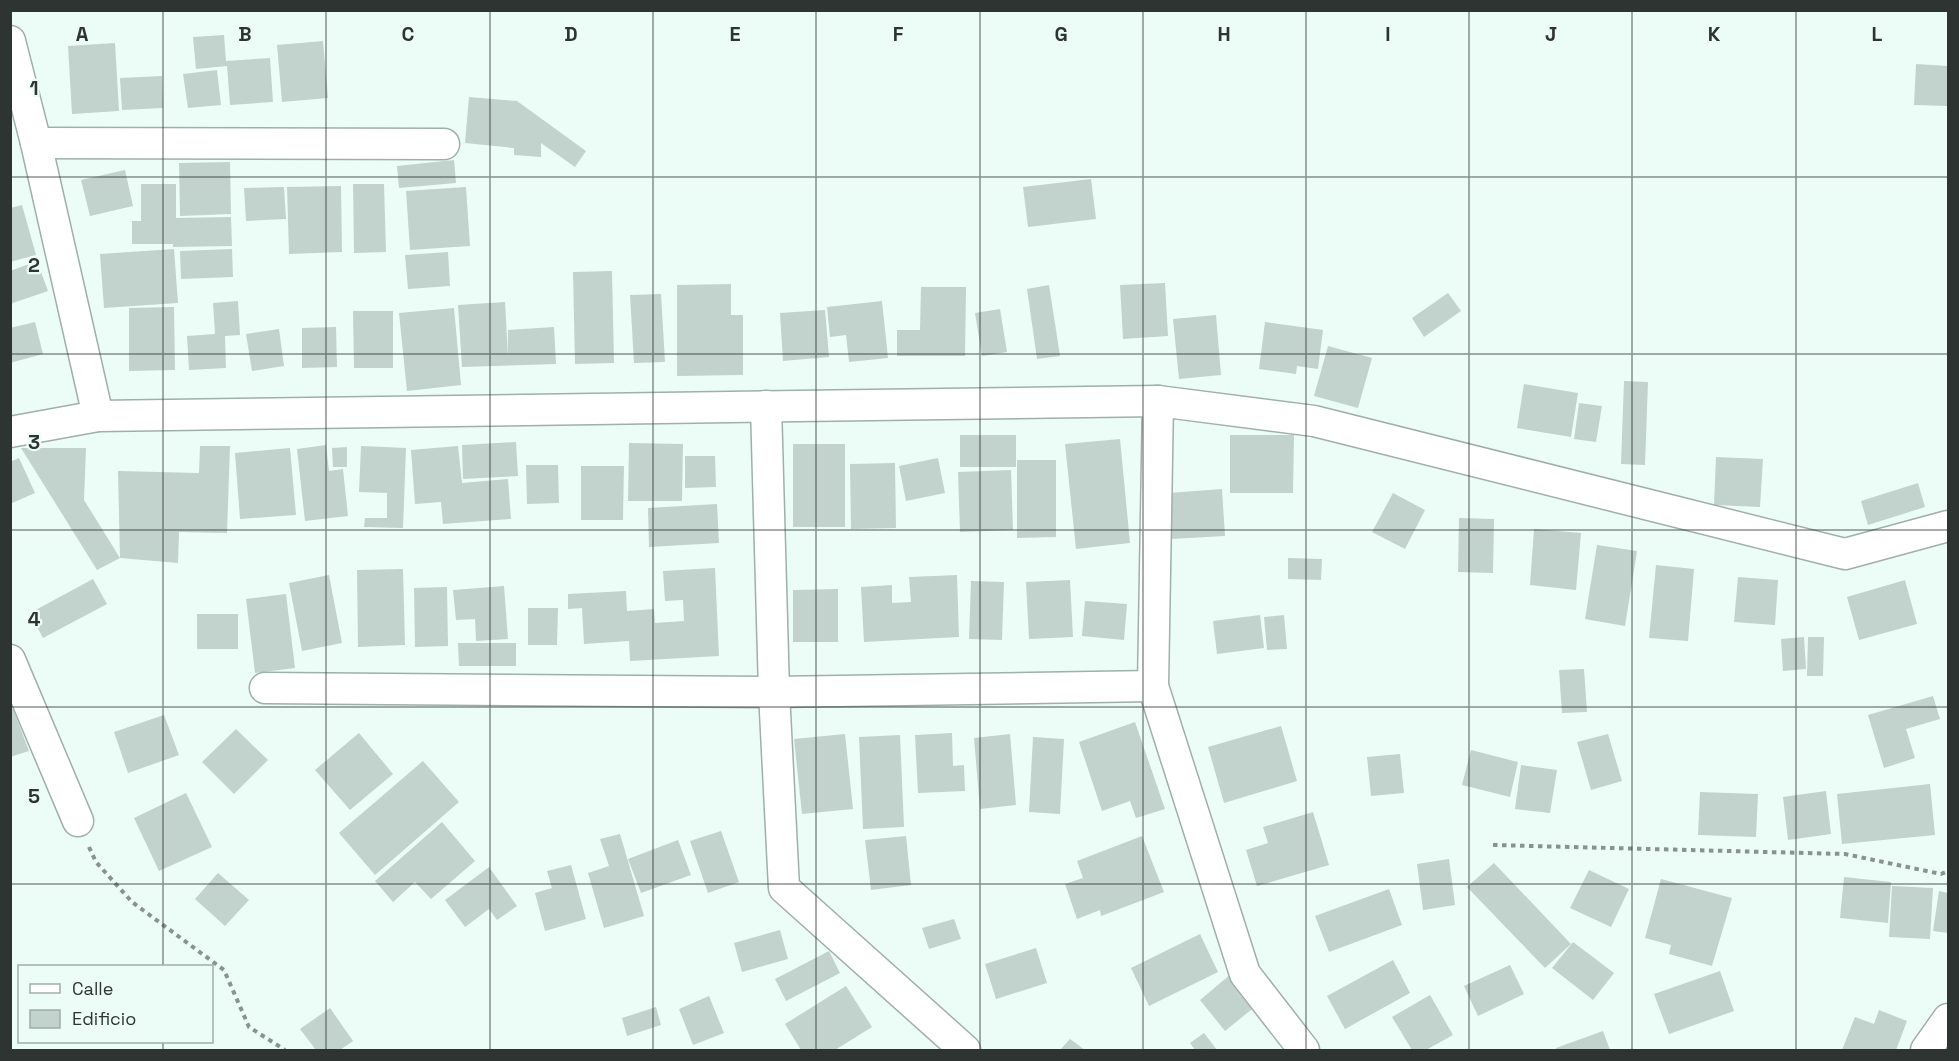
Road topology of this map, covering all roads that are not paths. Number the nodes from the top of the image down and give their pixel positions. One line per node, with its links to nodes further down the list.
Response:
1 (10, 41): 2 (street)
2 (36, 143): 3 (street); 6 (street)
3 (444, 144)
4 (1158, 401): 5 (street); 8 (street); 10 (street)
5 (766, 406): 6 (street); 12 (street)
6 (98, 416): 7 (street)
7 (10, 432)
8 (1948, 526)
9 (10, 660): 13 (street)
10 (1153, 686): 12 (street); 16 (street)
11 (265, 688): 12 (street)
12 (774, 693): 15 (street)
13 (78, 821)
14 (1948, 1019): 17 (street)
15 (965, 1050)
16 (1304, 1050)
17 (1926, 1050)

